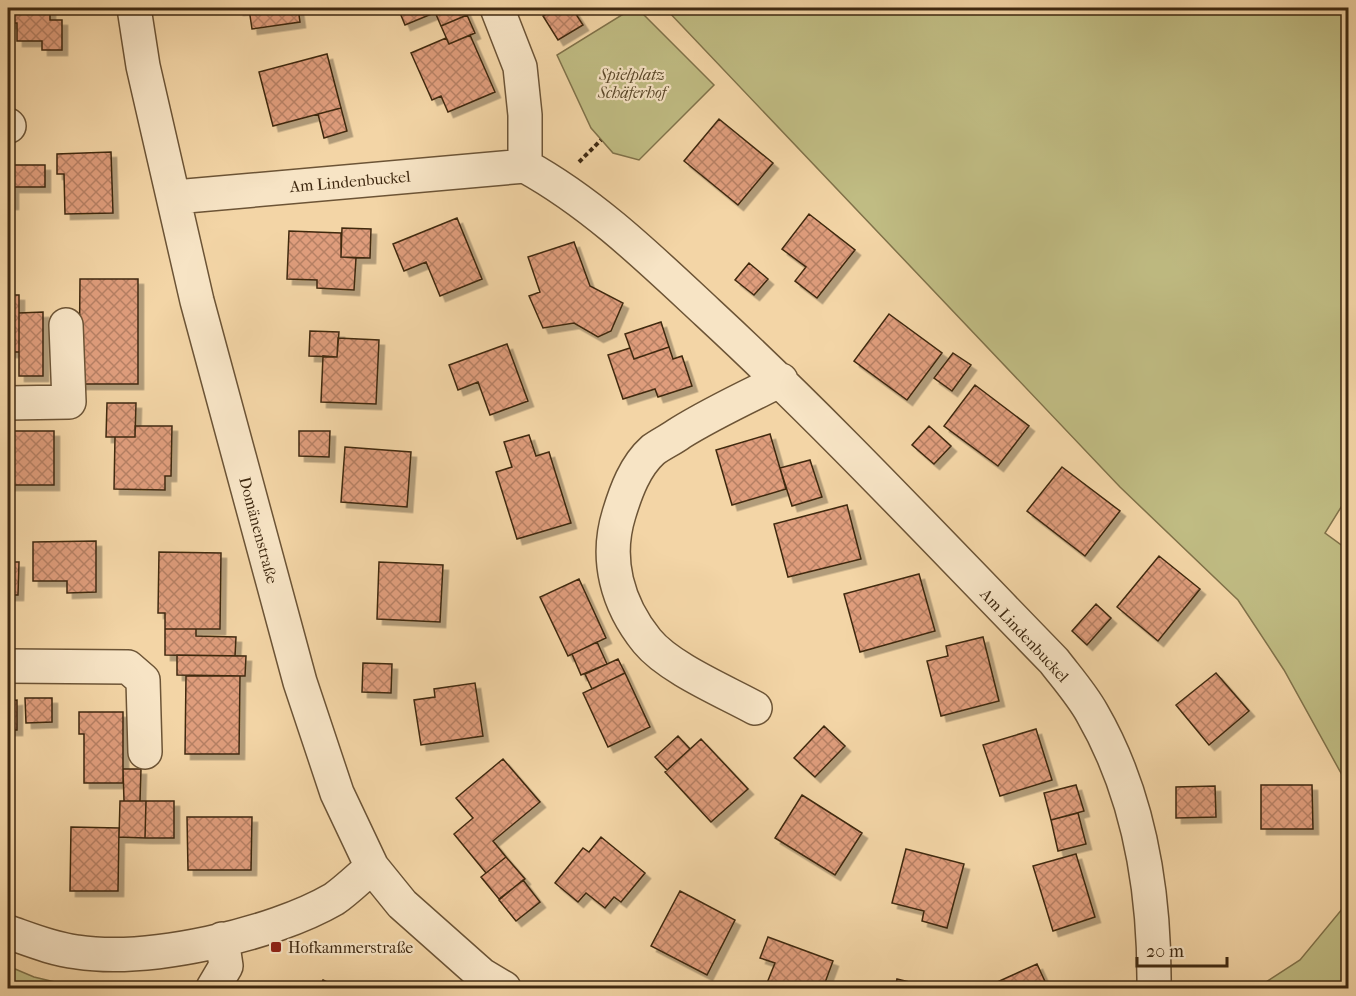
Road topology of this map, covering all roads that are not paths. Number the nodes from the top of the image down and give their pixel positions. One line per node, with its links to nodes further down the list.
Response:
1 (134, 8): 4 (street, Domänenstraße)
2 (497, 8): 3 (street)
3 (525, 166): 4 (street, Am Lindenbuckel); 6 (street, Am Lindenbuckel)
4 (175, 197): 11 (street, Domänenstraße)
5 (66, 325): 7 (street)
6 (781, 380): 9 (street); 16 (street, Am Lindenbuckel)
7 (8, 403)
8 (8, 666): 10 (street)
9 (755, 708)
10 (145, 752)
11 (372, 867): 13 (street); 14 (street, Domänenstraße)
12 (8, 932): 13 (street)
13 (222, 939): 15 (street)
14 (487, 984)
15 (213, 988)
16 (1154, 988)

